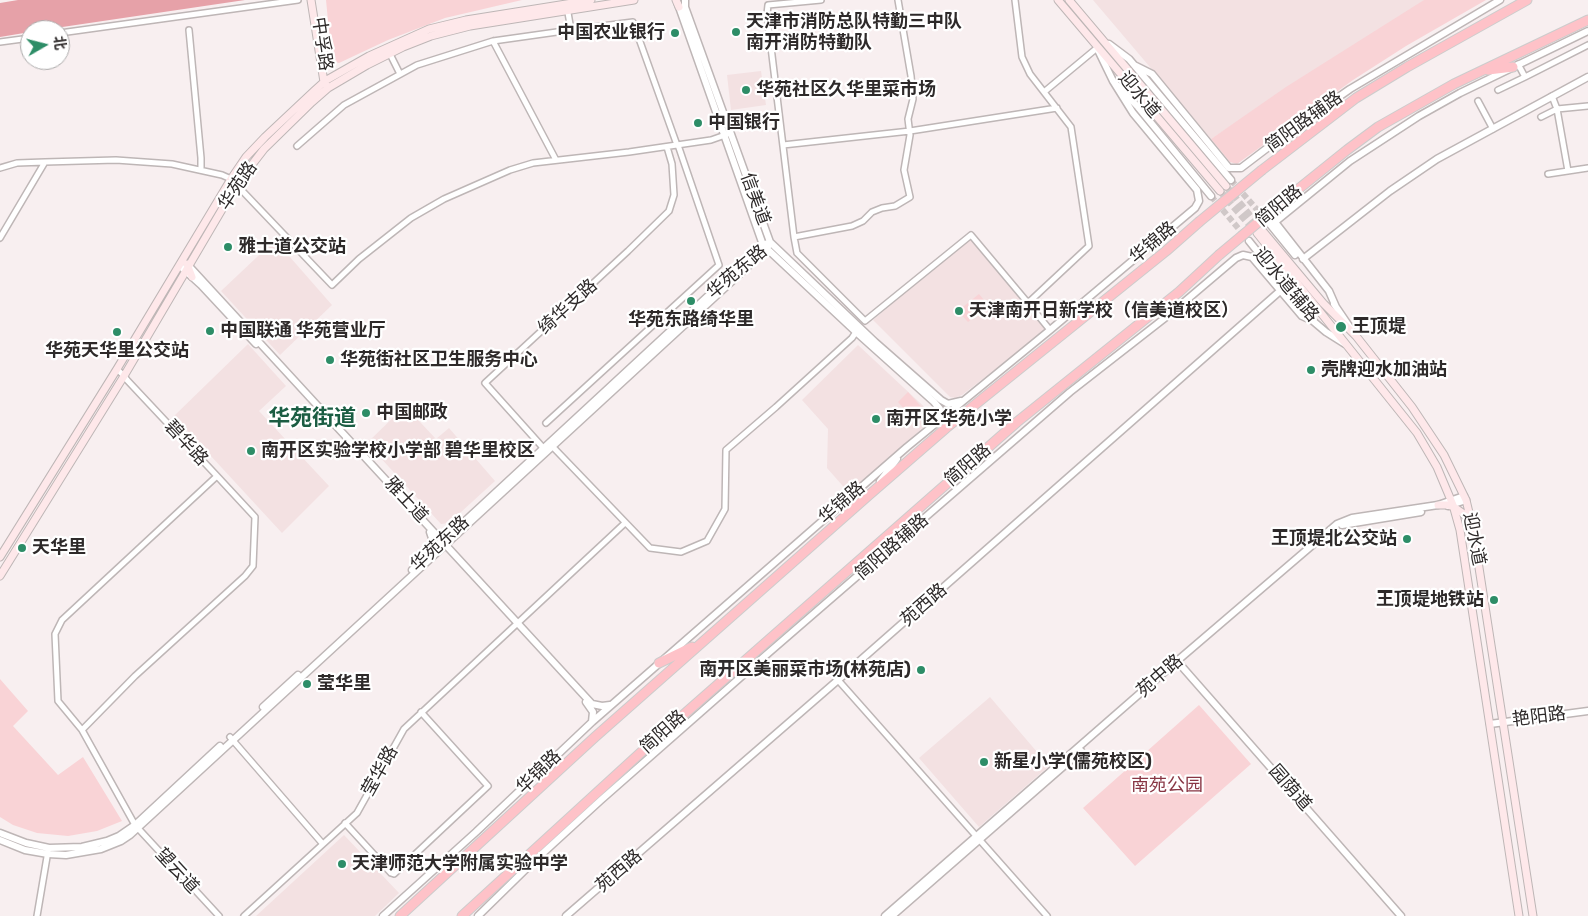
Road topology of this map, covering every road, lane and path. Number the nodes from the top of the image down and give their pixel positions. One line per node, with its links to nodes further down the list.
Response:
1 (298, 0): 20 (street)
2 (311, 0): 32 (main road, 中孚路)
3 (316, 0): 32 (main road, 中孚路)
4 (592, 0): 15 (main road, 华苑路)
5 (634, 0): 15 (main road, 华苑路)
6 (684, 0): 50 (street, 信美道)
7 (821, 0): 52 (street)
8 (898, 0): 49 (street)
9 (1015, 0): 41 (street)
10 (1058, 0): 27 (main road, 迎水道)
11 (1069, 0): 23 (main road, 迎水道)
12 (1500, 0): 30 (street, 简阳路辅路)
13 (1527, 0): 94 (highway, bridge)
14 (678, 2): 50 (street, 信美道)
15 (567, 7): 18 (street); 28 (main road, 华苑路)
16 (1588, 20): 33 (highway, 简阳路)
17 (189, 30): 59 (street)
18 (571, 30): 24 (street); 51 (street)
19 (1588, 31): 22 (street)
20 (70, 33)
21 (20, 39): 25 (street)
22 (1571, 39): 29 (street); 31 (street)
23 (1103, 40): 30 (street); 64 (main road, 迎水道)
24 (493, 41): 34 (street); 55 (street)
25 (0, 42)
26 (1588, 45): 29 (street)
27 (1096, 46): 37 (street); 41 (street); 64 (main road, 迎水道)
28 (388, 50): 34 (street); 38 (main road, 华苑路); 38 (main road, 华苑路)
29 (1576, 51): 36 (street)
30 (1134, 65): 64 (street)
31 (1516, 65): 33 (highway); 36 (street); 66 (street)
32 (324, 69): 38 (main road, 中孚路); 39 (main road)
33 (1481, 71): 104 (highway, 简阳路, bridge)
34 (400, 74): 53 (street)
35 (1588, 77): 42 (street)
36 (1525, 78): 40 (street)
37 (1113, 81): 65 (street); 81 (street, 华锦路)
38 (326, 82): 39 (main road, 华苑路); 63 (main road, 华苑路)
39 (314, 90): 62 (main road, 华苑路)
40 (1498, 90)
41 (1044, 92): 45 (street)
42 (1552, 96): 46 (street); 48 (street)
43 (1478, 101): 48 (street)
44 (1588, 106): 46 (street)
45 (1057, 108): 49 (street); 78 (street)
46 (1558, 109): 47 (street); 60 (street)
47 (1541, 117)
48 (1493, 129): 74 (street)
49 (910, 131): 52 (street); 68 (street)
50 (727, 135): 51 (street); 67 (street, 信美道); 71 (street, 信美道)
51 (677, 145): 54 (street); 89 (street)
52 (783, 145): 68 (street)
53 (298, 146)
54 (667, 147): 55 (street); 92 (street, 绮华支路)
55 (556, 160): 63 (street)
56 (45, 162): 57 (street); 59 (street); 69 (street)
57 (0, 168)
58 (1588, 168): 60 (street)
59 (201, 170): 62 (street)
60 (1568, 171): 61 (street)
61 (1548, 174)
62 (231, 179): 63 (street); 73 (main road, 华苑路)
63 (237, 184): 73 (main road, 华苑路)
64 (1226, 186)
65 (1211, 196)
66 (1272, 222): 74 (street, 迎水道辅路); 79 (street, 迎水道辅路)
67 (759, 234): 71 (street, 信美道); 72 (street)
68 (794, 237): 78 (street)
69 (0, 238)
70 (1250, 241): 80 (street, 迎水道辅路)
71 (767, 246): 72 (street, 华苑东路); 82 (street, 信美道); 87 (street, 信美道); 90 (street, 华苑东路)
72 (756, 252): 90 (street, 华苑东路)
73 (192, 253): 75 (main road, 华苑路); 76 (street)
74 (1303, 259): 79 (street, 迎水道辅路)
75 (185, 266): 76 (main road); 85 (main road, 华苑路); 86 (main road, 华苑路)
76 (194, 274): 102 (street, 雅士道)
77 (1280, 291): 80 (street, 简阳路辅路); 99 (street, 简阳路辅路); 112 (street, 苑西路)
78 (1028, 303): 81 (street)
79 (1336, 307): 83 (street, 迎水道辅路)
80 (1313, 321): 84 (street, 迎水道辅路)
81 (1050, 330): 87 (street, 华锦路)
82 (856, 332): 88 (street, 信美道); 98 (street)
83 (1356, 336): 84 (main road, 迎水道); 95 (main road, 迎水道)
84 (1347, 346): 96 (main road, 迎水道)
85 (117, 369): 86 (street, 碧华路); 106 (main road, 华苑路)
86 (124, 376): 93 (street, 碧华路); 107 (main road, 华苑路)
87 (963, 401): 88 (street, 华锦路)
88 (939, 421): 91 (street, 华锦路)
89 (546, 423)
90 (551, 444): 92 (street, 华苑东路); 98 (street)
91 (907, 446): 94 (street); 111 (street, 华锦路)
92 (545, 450): 100 (street, 华苑东路); 103 (street, 华苑东路)
93 (217, 476): 119 (street, 望云道); 119 (street, 碧华路)
94 (870, 495): 109 (highway)
95 (1465, 498): 96 (street, 苑中路); 101 (main road, 迎水道)
96 (1452, 504): 97 (main road); 101 (main road); 110 (street, 苑中路); 118 (main road, 迎水道)
97 (1438, 505): 110 (street, 苑中路)
98 (625, 523): 108 (street, 莹华路)
99 (915, 527): 104 (highway); 122 (street, 简阳路辅路)
100 (456, 528): 102 (street); 103 (street, 华苑东路)
101 (1473, 529): 116 (main road, 迎水道)
102 (432, 531): 103 (street, 雅士道); 105 (street)
103 (441, 544): 105 (street, 华苑东路); 108 (street, 雅士道)
104 (873, 548): 121 (highway, 简阳路)
105 (431, 555): 120 (street, 华苑东路)
106 (0, 557)
107 (0, 576)
108 (517, 624): 113 (street, 雅士道); 115 (street, 莹华路); 117 (street, 雅士道)
109 (703, 642): 111 (highway); 134 (highway)
110 (1178, 662): 126 (street, 苑中路); 141 (street, 园荫道)
111 (659, 663): 113 (street, 华锦路)
112 (838, 680): 126 (street); 137 (street, 苑西路)
113 (612, 704): 117 (street, 华锦路)
114 (1588, 711): 116 (street, 艳阳路)
115 (421, 712): 123 (street, 莹华路); 123 (street)
116 (1504, 721): 118 (street, 艳阳路); 143 (main road, 迎水道)
117 (592, 722): 133 (street, 华锦路)
118 (1490, 724): 142 (main road, 迎水道)
119 (82, 730): 124 (street, 望云道)
120 (232, 738): 124 (street, 华苑东路); 128 (street)
121 (649, 745): 122 (street); 135 (highway, 简阳路)
122 (601, 800): 136 (street, 简阳路辅路)
123 (346, 823): 128 (street, 莹华路)
124 (136, 827): 129 (street, 华苑东路); 131 (street, 望云道)
125 (0, 833): 129 (street, 华苑东路)
126 (978, 838): 138 (street, 苑中路); 139 (street, 苑中路); 140 (street)
127 (0, 840): 129 (street, 华苑东路)
128 (322, 843): 132 (street, 莹华路)
129 (48, 851): 130 (street)
130 (37, 916)
131 (219, 916)
132 (244, 916)
133 (384, 916)
134 (400, 916)
135 (462, 916)
136 (478, 916)
137 (566, 916)
138 (885, 916)
139 (892, 916)
140 (1048, 916)
141 (1402, 916)
142 (1519, 916)
143 (1533, 916)

